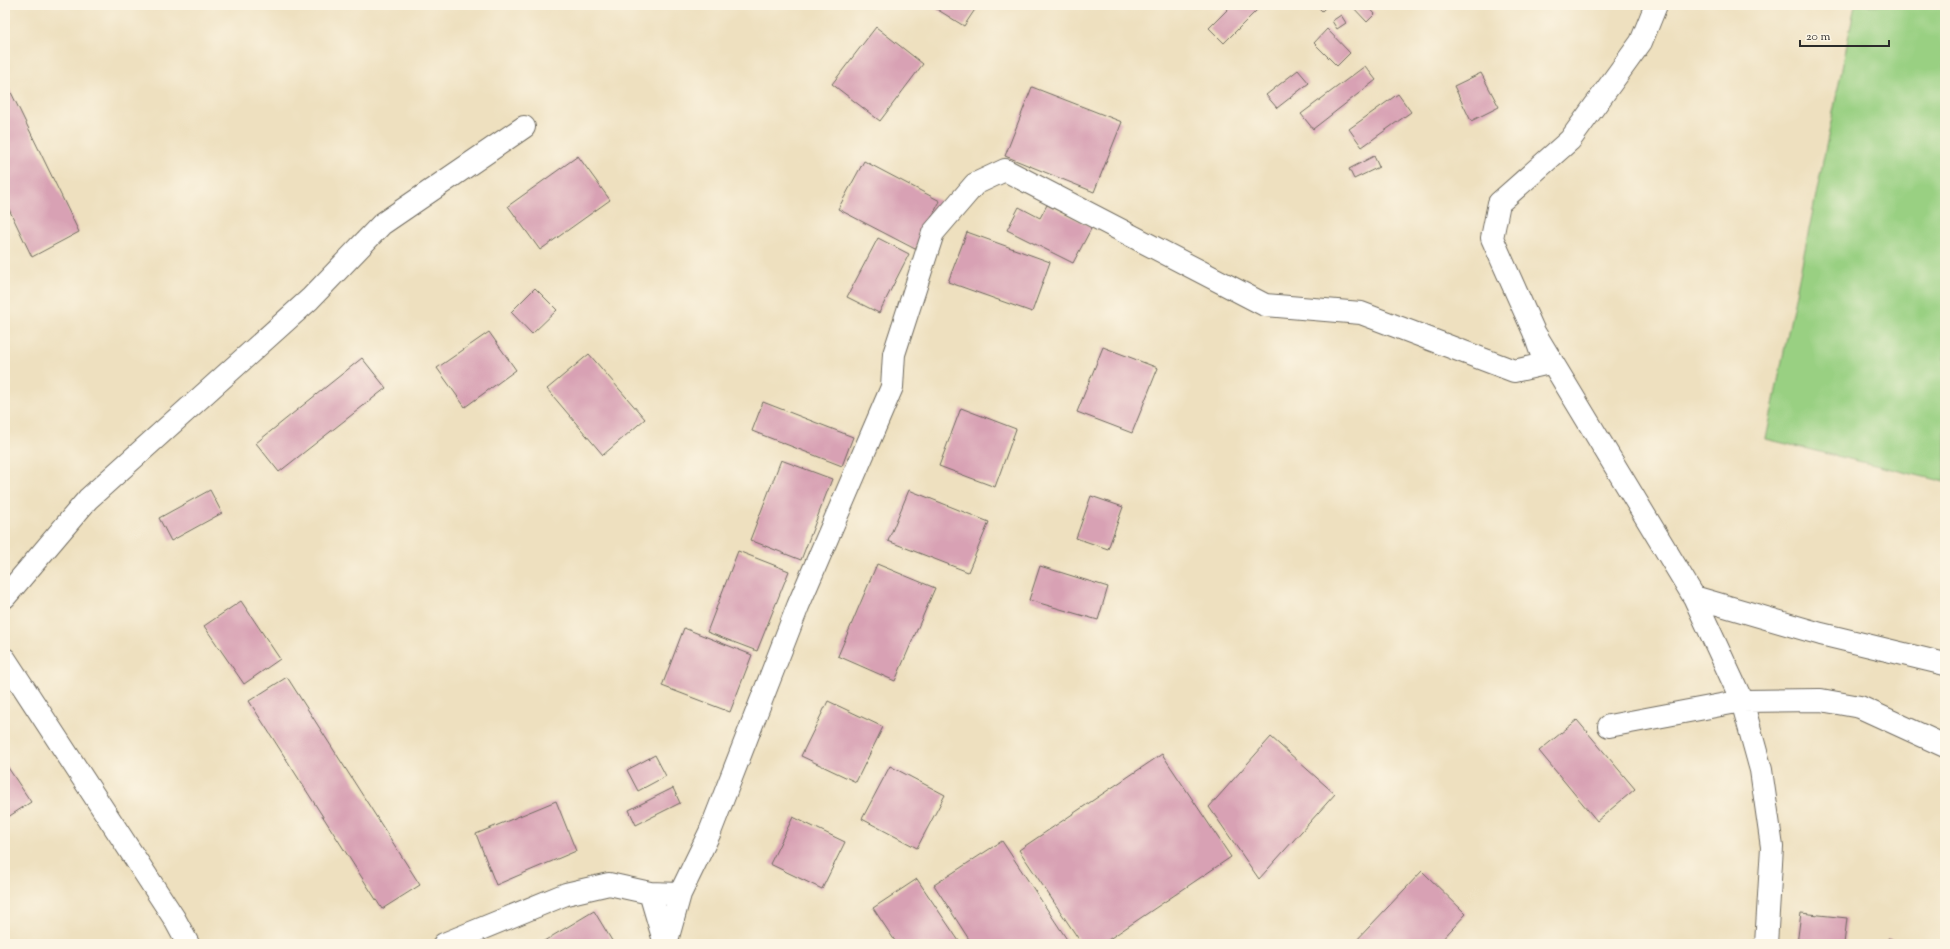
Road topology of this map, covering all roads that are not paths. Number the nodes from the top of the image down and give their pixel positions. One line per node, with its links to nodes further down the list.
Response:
1 (1656, 5): 3 (street)
2 (524, 127): 4 (street)
3 (1534, 332): 5 (street); 12 (street)
4 (5, 597)
5 (1694, 597): 7 (street); 8 (street)
6 (5, 659): 13 (street)
7 (1945, 664)
8 (1742, 701): 9 (street); 10 (street); 16 (street)
9 (1609, 726)
10 (1945, 746)
11 (650, 893): 12 (street); 14 (street); 15 (street)
12 (680, 894): 15 (street)
13 (188, 944)
14 (444, 944)
15 (666, 944)
16 (1766, 944)

